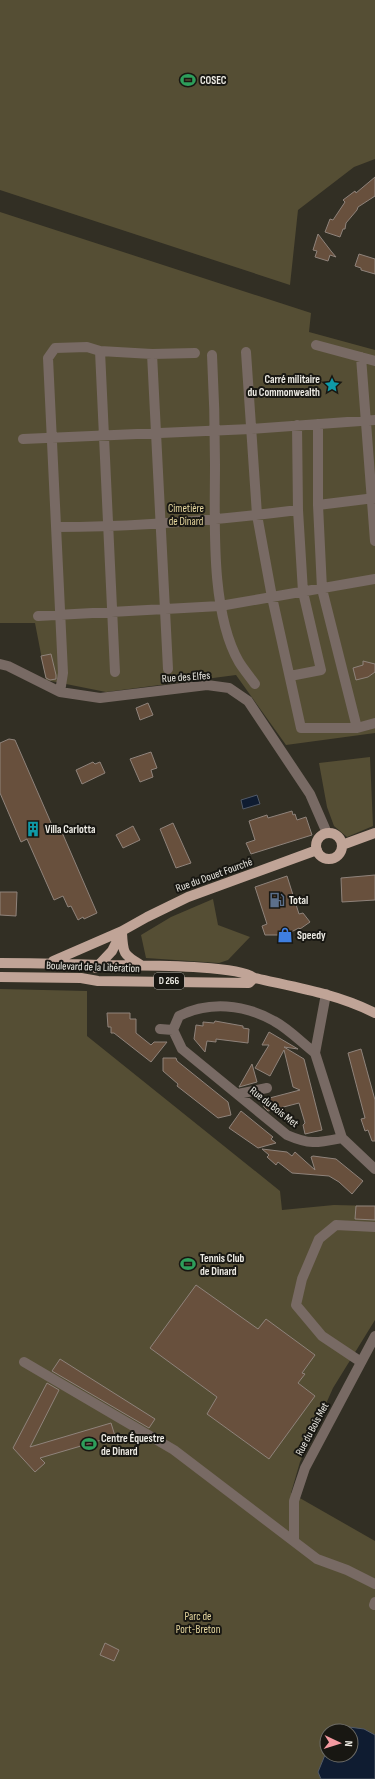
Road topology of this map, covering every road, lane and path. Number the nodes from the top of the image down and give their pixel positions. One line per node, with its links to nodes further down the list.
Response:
1 (316, 345): 7 (street)
2 (100, 351): 5 (street); 15 (street); 17 (street)
3 (246, 352): 12 (street)
4 (195, 353): 5 (street)
5 (152, 354): 14 (street)
6 (212, 355): 13 (street)
7 (361, 357): 8 (street); 9 (street)
8 (375, 361)
9 (370, 420): 10 (street); 18 (street)
10 (318, 424): 11 (street); 19 (street)
11 (297, 425): 12 (street); 20 (street)
12 (251, 430): 13 (street); 21 (street)
13 (215, 431): 14 (street); 22 (street)
14 (155, 434): 15 (street); 23 (street)
15 (103, 437): 17 (street); 24 (street)
16 (23, 439): 17 (street)
17 (52, 439): 25 (street)
18 (373, 498): 19 (street); 26 (street)
19 (318, 505): 28 (street)
20 (298, 510): 21 (street); 29 (street)
21 (257, 515): 22 (street); 30 (street)
22 (215, 520): 23 (street); 31 (street)
23 (159, 523): 24 (street); 32 (street)
24 (108, 527): 25 (street); 33 (street)
25 (57, 528): 35 (street)
26 (375, 542)
27 (375, 579): 28 (street)
28 (322, 589): 29 (street); 43 (street)
29 (303, 592): 30 (street); 39 (street)
30 (272, 597): 31 (street); 39 (street)
31 (220, 606): 32 (street); 40 (street)
32 (165, 609): 33 (street); 37 (street)
33 (112, 613): 35 (street); 38 (street)
34 (38, 616): 35 (street)
35 (61, 616): 41 (street)
36 (0, 664): 41 (street, Rue des Elfes)
37 (168, 669)
38 (115, 672)
39 (290, 676): 43 (street)
40 (255, 684)
41 (60, 692): 44 (street, Rue des Elfes)
42 (375, 723): 43 (street)
43 (357, 728)
44 (327, 833): 46 (main road); 47 (main road)
45 (375, 833): 46 (main road)
46 (342, 845): 47 (main road)
47 (317, 850): 48 (main road, Rue du Douet Fourché)
48 (122, 931): 50 (main road, Rue du Douet Fourché); 51 (main road); 52 (main road)
49 (0, 963): 50 (main road, Boulevard de la Libération / D 266)
50 (49, 963): 51 (main road, Boulevard de la Libération / D 266)
51 (99, 965): 52 (main road, Boulevard de la Libération / D 266); 54 (main road)
52 (143, 966): 55 (main road, Boulevard de la Libération / D 266)
53 (0, 976): 54 (main road, Boulevard de la Libération / D 266)
54 (81, 978): 55 (main road, Boulevard de la Libération / D 266)
55 (254, 978): 56 (main road, Boulevard de la Libération / D 266)
56 (326, 994): 57 (main road, Boulevard de la Libération / D 266); 60 (street)
57 (375, 1013)
58 (160, 1029): 59 (street)
59 (173, 1030): 60 (street); 62 (street, Rue du Bois Met)
60 (316, 1054): 63 (street)
61 (267, 1088): 62 (street, Rue du Bois Met)
62 (238, 1094): 63 (street, Rue du Bois Met)
63 (342, 1138): 64 (street)
64 (375, 1169)
65 (375, 1227): 68 (street)
66 (375, 1336): 68 (street, Rue du Bois Met)
67 (24, 1362): 69 (street)
68 (361, 1362): 69 (street, Rue du Bois Met)
69 (294, 1541): 70 (street)
70 (375, 1584)

